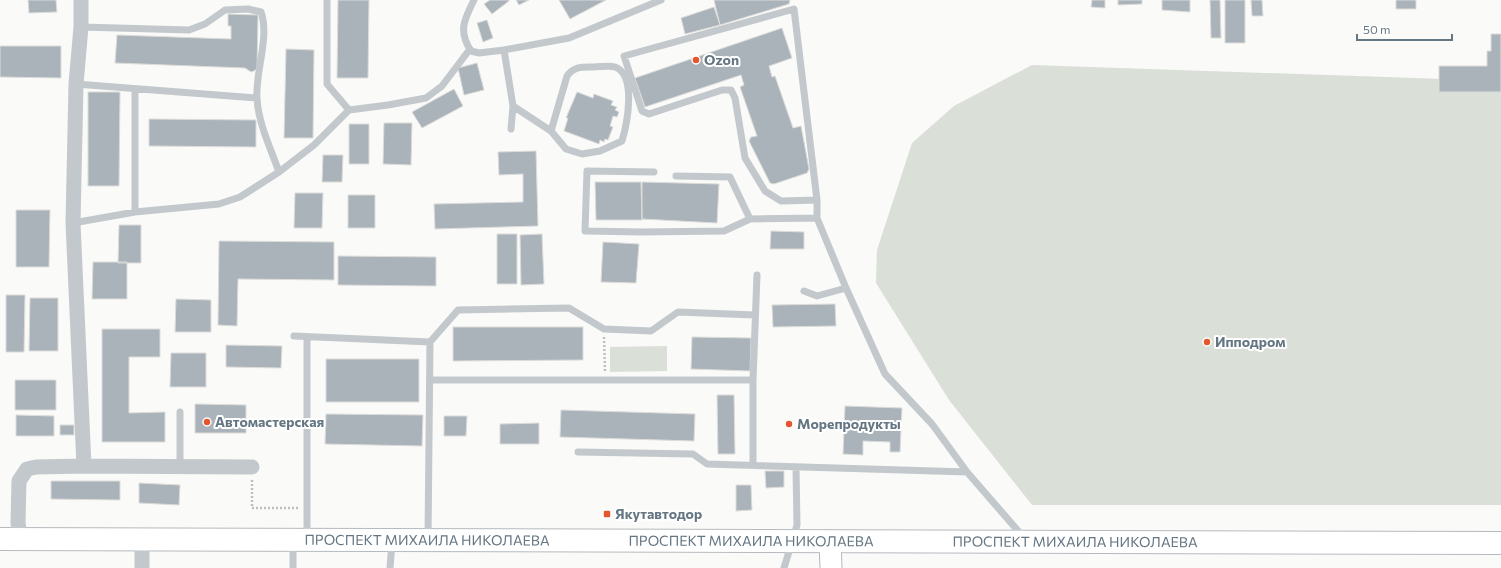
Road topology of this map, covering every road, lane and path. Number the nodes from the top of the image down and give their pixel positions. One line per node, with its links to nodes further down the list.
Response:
1 (81, 0): 5 (street)
2 (327, 0): 12 (lane)
3 (474, 0): 6 (lane)
4 (661, 0): 7 (lane)
5 (82, 27): 8 (street); 10 (lane)
6 (470, 49): 7 (lane); 12 (lane)
7 (504, 50): 11 (lane)
8 (76, 84): 9 (lane); 22 (street)
9 (135, 90): 10 (lane); 19 (lane)
10 (257, 98): 15 (lane)
11 (513, 106): 13 (lane); 14 (lane)
12 (349, 110): 15 (lane)
13 (511, 129)
14 (551, 131): 14 (lane)
15 (279, 172): 19 (lane)
16 (654, 172): 21 (lane)
17 (676, 176): 21 (lane)
18 (817, 200): 18 (lane); 20 (lane)
19 (135, 212): 22 (lane)
20 (817, 218): 21 (lane); 24 (lane)
21 (750, 219)
22 (73, 223): 37 (street)
23 (756, 275): 26 (lane)
24 (846, 288): 25 (lane); 41 (lane)
25 (804, 291)
26 (755, 315): 27 (lane); 33 (lane)
27 (604, 329): 30 (lane); 32 (path)
28 (294, 336): 29 (lane)
29 (307, 336): 30 (lane); 42 (lane)
30 (430, 342): 31 (lane)
31 (430, 380): 32 (lane); 47 (lane)
32 (605, 380): 33 (lane)
33 (753, 380): 36 (lane)
34 (180, 412): 38 (lane)
35 (578, 452): 36 (lane)
36 (753, 465): 40 (lane)
37 (84, 466): 38 (street); 43 (street)
38 (180, 466): 39 (street)
39 (252, 467): 42 (path)
40 (796, 467): 41 (lane); 48 (lane)
41 (967, 472): 50 (lane)
42 (307, 508): 45 (lane)
43 (10, 539): 44 (main road, ПРОСПЕКТ МИХАИЛА НИКОЛАЕВА)
44 (142, 540): 45 (main road, ПРОСПЕКТ МИХАИЛА НИКОЛАЕВА); 52 (street)
45 (300, 540): 46 (main road, ПРОСПЕКТ МИХАИЛА НИКОЛАЕВА); 53 (lane)
46 (393, 540): 47 (main road, ПРОСПЕКТ МИХАИЛА НИКОЛАЕВА); 54 (lane)
47 (428, 540): 48 (main road, ПРОСПЕКТ МИХАИЛА НИКОЛАЕВА)
48 (792, 541): 49 (main road, ПРОСПЕКТ МИХАИЛА НИКОЛАЕВА); 55 (lane)
49 (830, 541): 50 (main road, ПРОСПЕКТ МИХАИЛА НИКОЛАЕВА); 56 (street)
50 (1035, 542): 51 (main road, ПРОСПЕКТ МИХАИЛА НИКОЛАЕВА)
51 (1501, 543)
52 (142, 568)
53 (293, 568)
54 (390, 568)
55 (784, 568)
56 (832, 568)

